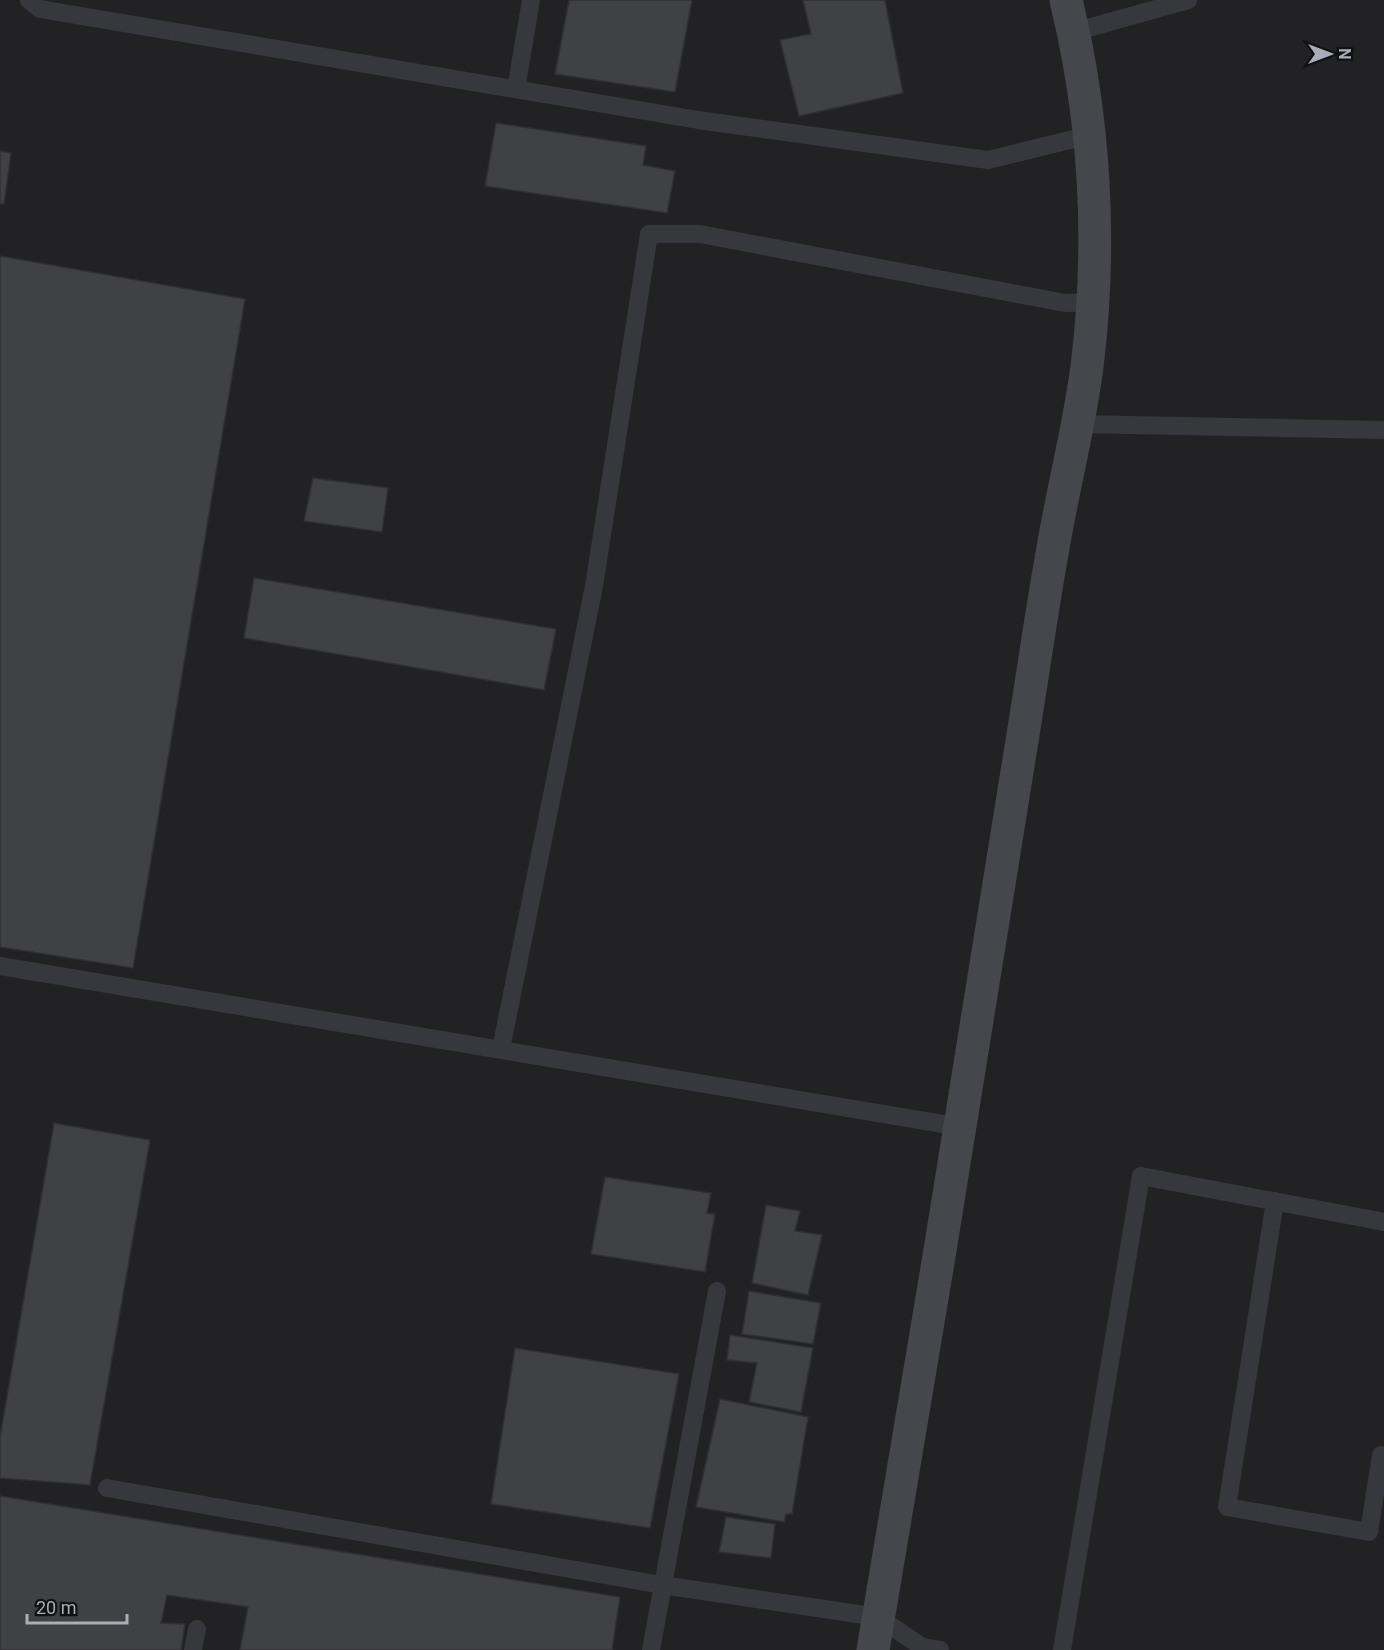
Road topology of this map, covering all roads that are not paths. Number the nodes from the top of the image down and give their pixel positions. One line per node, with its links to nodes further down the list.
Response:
1 (29, 0): 6 (lane)
2 (531, 0): 6 (lane)
3 (1066, 0): 5 (street)
4 (1188, 0): 5 (lane)
5 (1074, 32): 7 (street)
6 (516, 89): 7 (lane)
7 (1090, 135): 8 (street)
8 (1092, 302): 9 (street); 12 (lane)
9 (1076, 424): 10 (lane); 13 (street)
10 (1384, 430)
11 (0, 966): 12 (lane)
12 (501, 1049): 13 (lane)
13 (961, 1127): 20 (street)
14 (1275, 1201): 15 (lane); 17 (lane); 26 (lane)
15 (1384, 1222)
16 (717, 1291): 19 (lane)
17 (1384, 1456)
18 (107, 1488): 19 (lane)
19 (662, 1585): 20 (lane); 23 (lane)
20 (878, 1617): 24 (street); 25 (lane)
21 (197, 1629): 22 (lane)
22 (193, 1650)
23 (651, 1650)
24 (873, 1650)
25 (940, 1650)
26 (1062, 1650)

